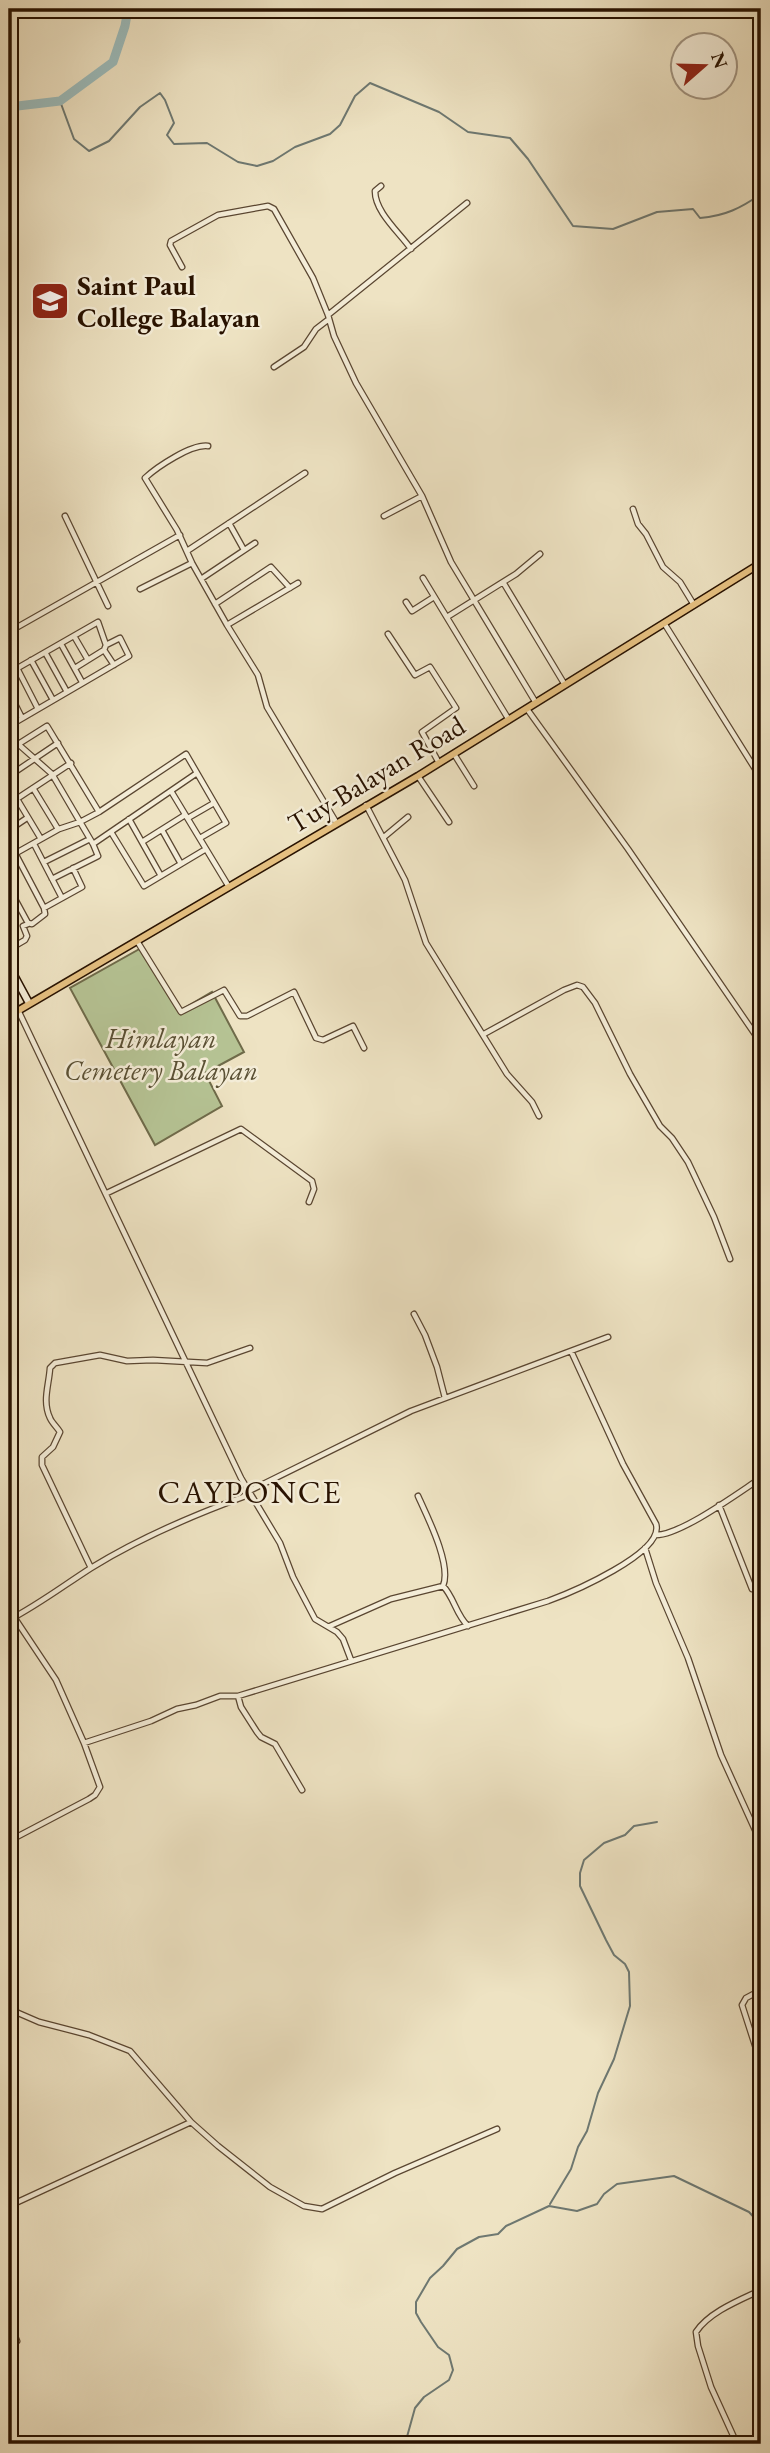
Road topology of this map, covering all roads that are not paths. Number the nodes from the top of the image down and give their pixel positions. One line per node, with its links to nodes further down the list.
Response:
1 (381, 186): 3 (street)
2 (467, 203): 3 (street)
3 (411, 249): 5 (street)
4 (182, 267): 5 (street)
5 (328, 317): 6 (street); 9 (street)
6 (274, 367)
7 (208, 446): 14 (street)
8 (305, 473): 13 (street)
9 (422, 496): 12 (street); 29 (street)
10 (633, 509): 32 (street)
11 (65, 516): 23 (street)
12 (384, 516)
13 (229, 523): 16 (street); 17 (street)
14 (180, 535): 17 (street); 23 (street)
15 (255, 543): 16 (street)
16 (244, 550): 22 (street)
17 (187, 551): 19 (street)
18 (540, 554): 24 (street)
19 (192, 563): 22 (street); 27 (street)
20 (761, 563): 32 (main road, Tuy-Balayan Road)
21 (423, 578): 28 (street)
22 (201, 579): 31 (street)
23 (96, 582): 33 (street); 37 (street)
24 (503, 582): 29 (street); 50 (street)
25 (298, 583): 26 (street)
26 (290, 588): 31 (street); 36 (street)
27 (140, 589)
28 (434, 597): 30 (street); 34 (street)
29 (475, 601): 34 (street); 54 (street)
30 (406, 602)
31 (215, 604): 36 (street)
32 (694, 605): 35 (main road, Tuy-Balayan Road)
33 (108, 606)
34 (447, 617): 58 (street)
35 (664, 623): 50 (main road, Tuy-Balayan Road); 67 (street)
36 (227, 625): 85 (street)
37 (9, 627)
38 (387, 635): 66 (street)
39 (74, 636): 40 (street); 41 (street); 44 (street)
40 (61, 644): 42 (street); 47 (street)
41 (105, 647): 44 (street); 45 (street); 45 (street)
42 (46, 654): 43 (street); 52 (street)
43 (31, 660): 46 (street); 53 (street)
44 (88, 660): 47 (street)
45 (114, 665): 49 (street)
46 (17, 668): 48 (street); 55 (street)
47 (75, 668): 49 (street)
48 (9, 673)
49 (82, 682): 52 (street)
50 (565, 685): 54 (main road, Tuy-Balayan Road)
51 (9, 692): 57 (street)
52 (67, 692): 53 (street)
53 (53, 700): 55 (street)
54 (537, 703): 56 (main road, Tuy-Balayan Road)
55 (38, 709): 57 (street)
56 (527, 709): 58 (main road, Tuy-Balayan Road); 117 (street)
57 (22, 718): 59 (street)
58 (509, 720): 63 (main road, Tuy-Balayan Road)
59 (9, 727): 61 (street)
60 (58, 743): 61 (street); 64 (street); 65 (street)
61 (18, 744): 62 (street); 64 (street)
62 (9, 750)
63 (454, 754): 66 (main road, Tuy-Balayan Road); 72 (street)
64 (34, 759): 69 (street); 70 (street)
65 (71, 763): 69 (street); 79 (street)
66 (439, 763): 71 (main road, Tuy-Balayan Road)
67 (761, 769)
68 (197, 773): 74 (street); 76 (street); 79 (street)
69 (52, 774): 73 (street); 84 (street)
70 (9, 776)
71 (418, 776): 78 (main road, Tuy-Balayan Road); 86 (street)
72 (474, 786)
73 (33, 788): 75 (street); 87 (street)
74 (171, 791): 80 (street); 83 (street)
75 (17, 799): 77 (street); 82 (street)
76 (214, 803): 80 (street); 92 (street)
77 (9, 804)
78 (365, 805): 85 (main road, Tuy-Balayan Road); 91 (street)
79 (99, 812): 84 (street)
80 (186, 817): 89 (street); 92 (street)
81 (408, 817): 91 (street)
82 (27, 818): 88 (street); 93 (street)
83 (129, 819): 90 (street); 95 (street)
84 (80, 822): 87 (street); 94 (street)
85 (336, 822): 105 (main road, Tuy-Balayan Road)
86 (449, 822)
87 (59, 829): 93 (street)
88 (9, 830)
89 (162, 830): 95 (street); 101 (street)
90 (111, 831): 94 (street); 103 (street)
91 (384, 837): 116 (street)
92 (200, 838): 97 (street)
93 (41, 839): 96 (street)
94 (91, 841): 100 (street); 102 (street)
95 (142, 842): 103 (street)
96 (34, 844): 98 (street); 100 (street)
97 (206, 849): 101 (street); 105 (street)
98 (15, 853): 99 (street); 108 (street)
99 (9, 857)
100 (43, 862): 104 (street)
101 (181, 864): 103 (street)
102 (73, 869): 104 (street); 107 (street)
103 (161, 876)
104 (52, 879): 107 (street)
105 (229, 887): 111 (main road, Tuy-Balayan Road)
106 (9, 888): 109 (street)
107 (62, 898): 108 (street)
108 (44, 908): 109 (street)
109 (28, 923): 110 (street)
110 (9, 937)
111 (137, 941): 113 (main road, Tuy-Balayan Road); 118 (street)
112 (9, 966): 113 (street)
113 (29, 1003): 114 (main road, Tuy-Balayan Road)
114 (18, 1010): 115 (main road, Tuy-Balayan Road); 120 (street)
115 (9, 1016)
116 (484, 1034): 119 (street); 122 (street)
117 (761, 1043)
118 (364, 1048)
119 (539, 1116)
120 (107, 1193): 121 (street); 127 (street)
121 (309, 1202)
122 (730, 1259)
123 (414, 1314): 128 (street)
124 (608, 1337): 126 (street)
125 (250, 1348): 127 (street)
126 (570, 1351): 128 (street); 133 (street)
127 (187, 1362): 130 (street); 135 (street)
128 (445, 1398): 130 (street)
129 (761, 1478): 132 (street)
130 (249, 1491): 135 (street); 139 (street)
131 (418, 1496): 136 (street)
132 (719, 1505): 133 (street); 137 (street)
133 (656, 1535): 134 (street)
134 (645, 1548): 140 (street); 146 (street)
135 (91, 1568): 138 (street)
136 (443, 1586): 139 (street); 140 (street)
137 (752, 1589)
138 (11, 1619): 143 (street)
139 (329, 1626): 141 (street)
140 (468, 1626): 141 (street)
141 (351, 1660): 142 (street)
142 (238, 1696): 143 (street); 144 (street)
143 (84, 1742): 145 (street)
144 (302, 1790)
145 (9, 1841)
146 (761, 1843)
147 (761, 1990): 149 (street)
148 (9, 2009): 150 (street)
149 (761, 2064)
150 (191, 2122): 151 (street); 152 (street)
151 (497, 2129)
152 (9, 2206)
153 (761, 2290): 156 (street)
154 (9, 2322): 155 (street)
155 (17, 2341)
156 (737, 2444)

